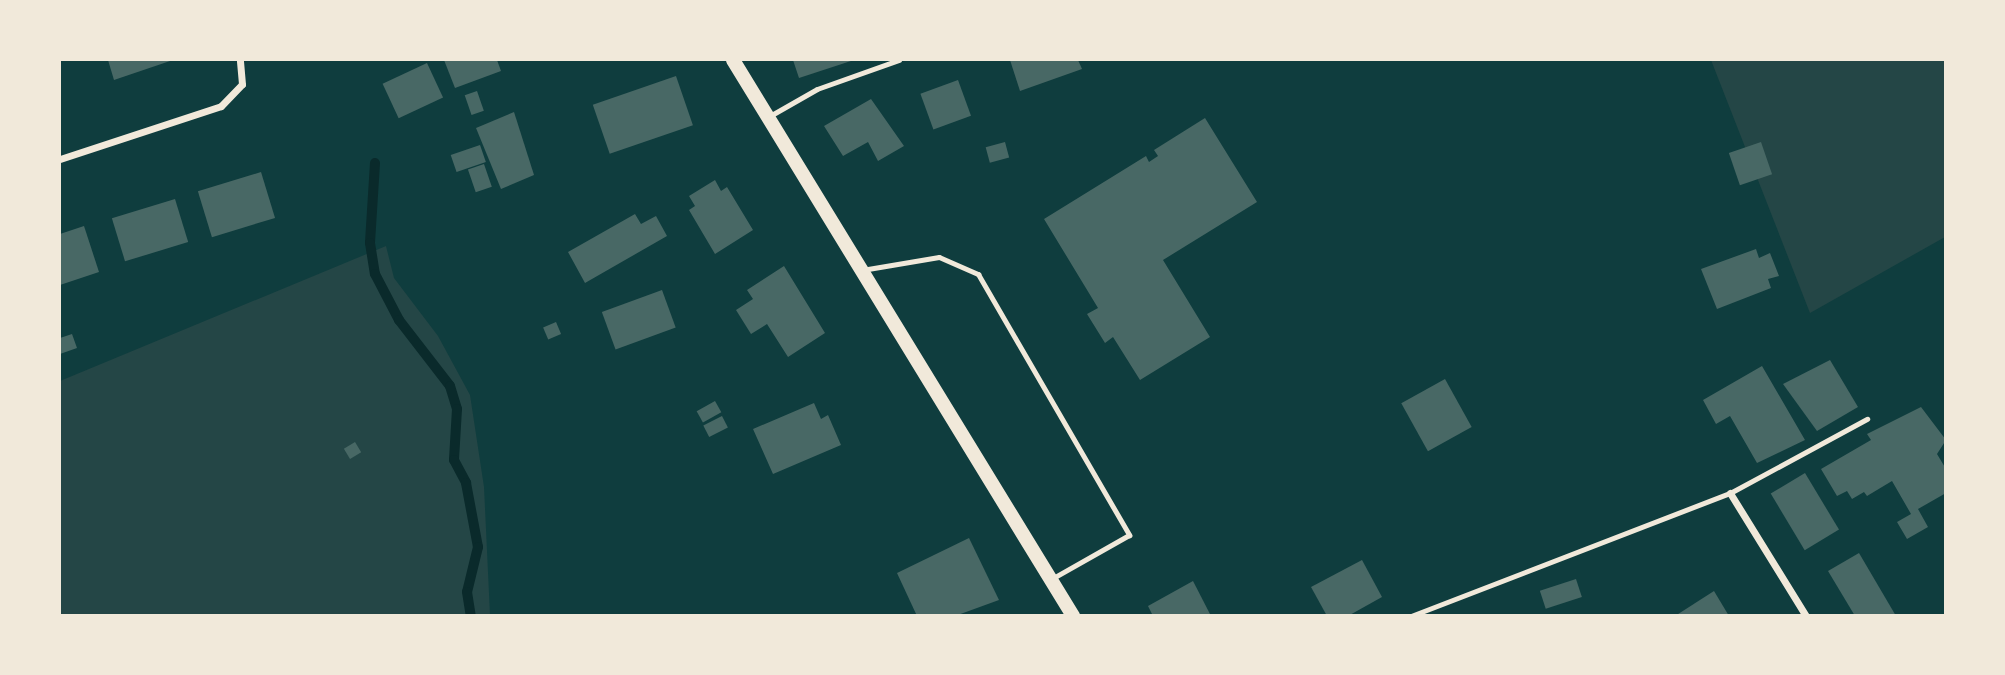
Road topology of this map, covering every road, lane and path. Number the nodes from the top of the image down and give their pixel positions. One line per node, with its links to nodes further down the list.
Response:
1 (240, 60): 5 (street)
2 (733, 60): 4 (main road)
3 (900, 60): 4 (lane)
4 (768, 117): 6 (main road)
5 (60, 159)
6 (861, 270): 9 (main road); 9 (lane)
7 (1867, 419): 8 (lane)
8 (1730, 493): 11 (lane); 12 (street)
9 (1051, 580): 10 (main road)
10 (1073, 615)
11 (1411, 615)
12 (1806, 615)

